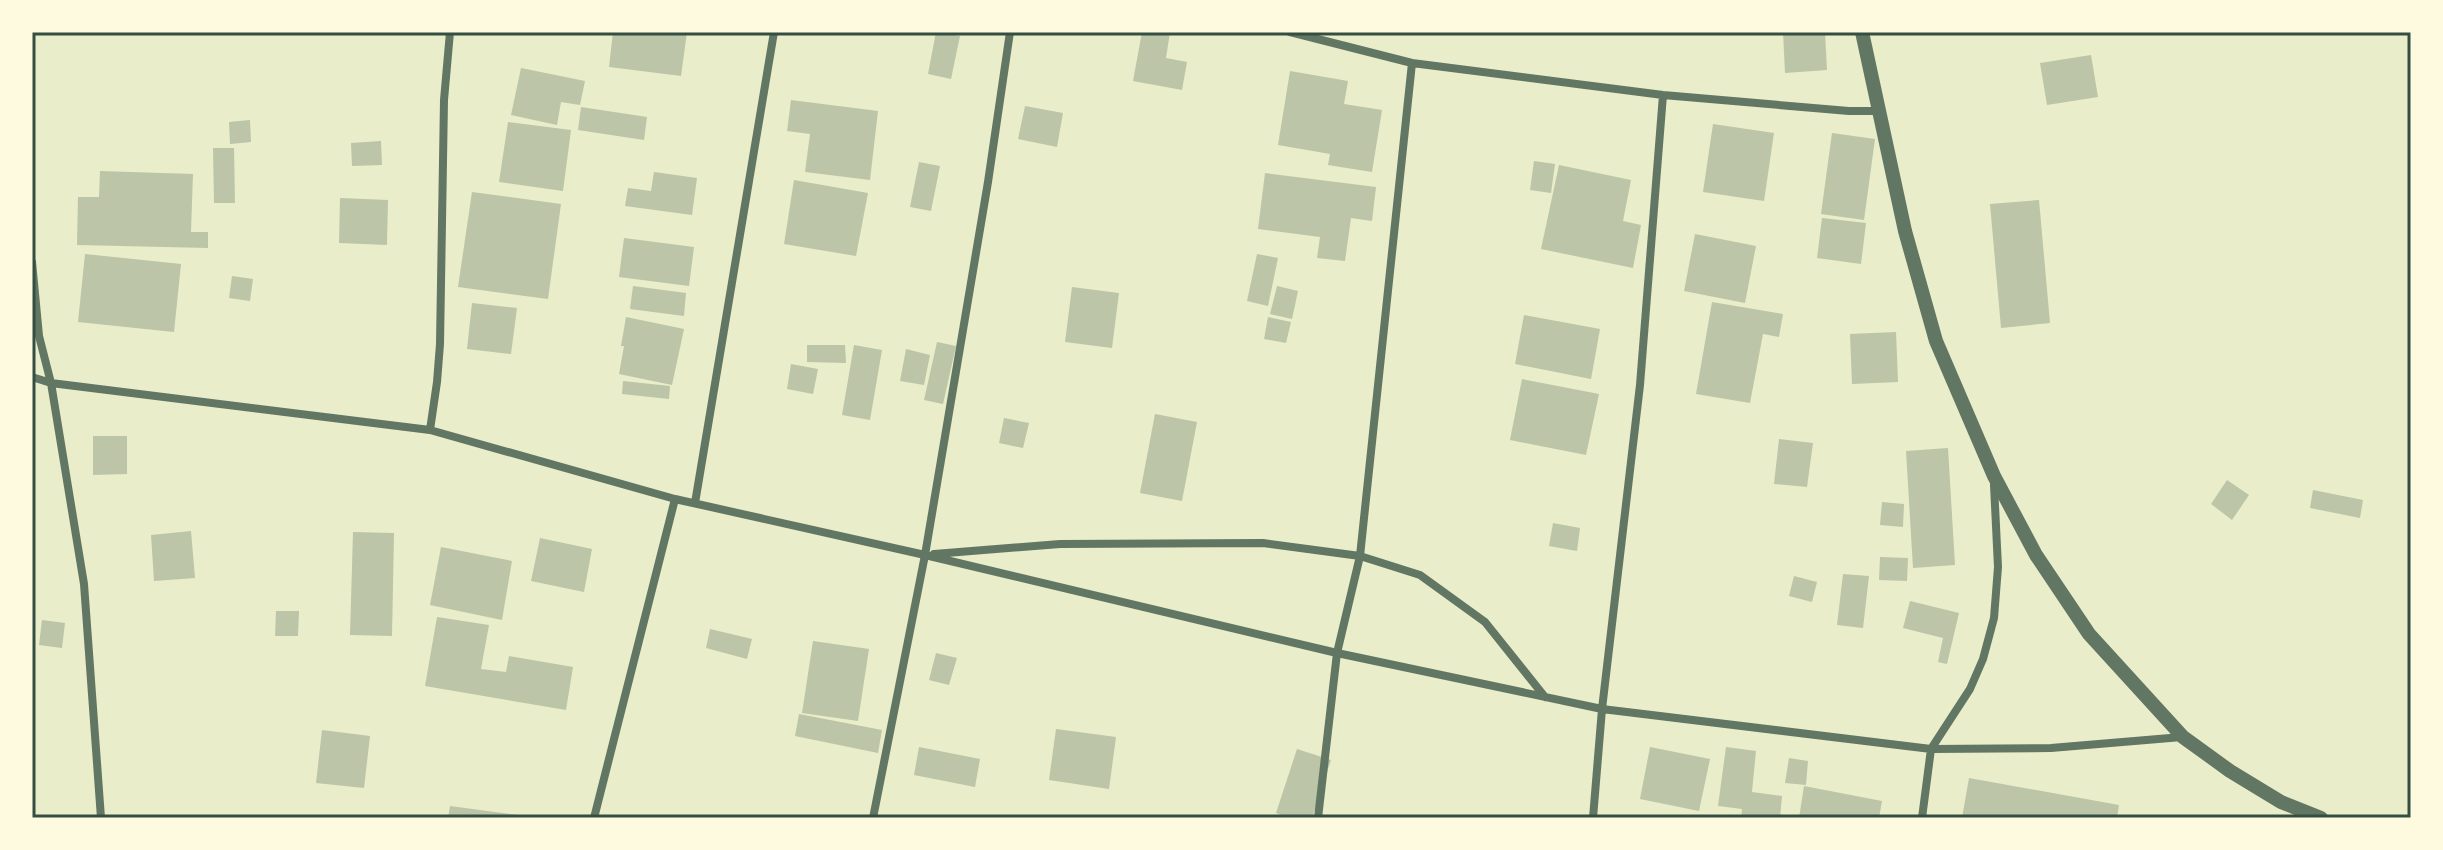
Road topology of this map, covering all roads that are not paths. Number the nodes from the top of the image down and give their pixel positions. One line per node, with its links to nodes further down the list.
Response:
1 (450, 32): 12 (street)
2 (774, 32): 15 (street)
3 (1010, 32): 16 (street)
4 (1290, 32): 6 (street)
5 (1862, 32): 8 (street)
6 (1412, 63): 7 (street); 17 (street)
7 (1663, 95): 8 (street); 20 (street)
8 (1881, 111): 13 (street)
9 (32, 262): 11 (street)
10 (32, 377): 11 (street)
11 (51, 383): 12 (street); 23 (street)
12 (430, 430): 14 (street)
13 (1994, 476): 21 (street); 22 (street)
14 (675, 499): 15 (street); 24 (street)
15 (695, 503): 16 (street)
16 (925, 555): 17 (street); 18 (street); 25 (street)
17 (1360, 556): 18 (street); 19 (street)
18 (1337, 653): 19 (street); 26 (street)
19 (1545, 697): 20 (street)
20 (1602, 709): 22 (street); 27 (street)
21 (2183, 737): 22 (street); 29 (street)
22 (1931, 749): 28 (street)
23 (101, 818)
24 (594, 818)
25 (873, 818)
26 (1318, 818)
27 (1593, 818)
28 (1922, 818)
29 (2321, 818)

